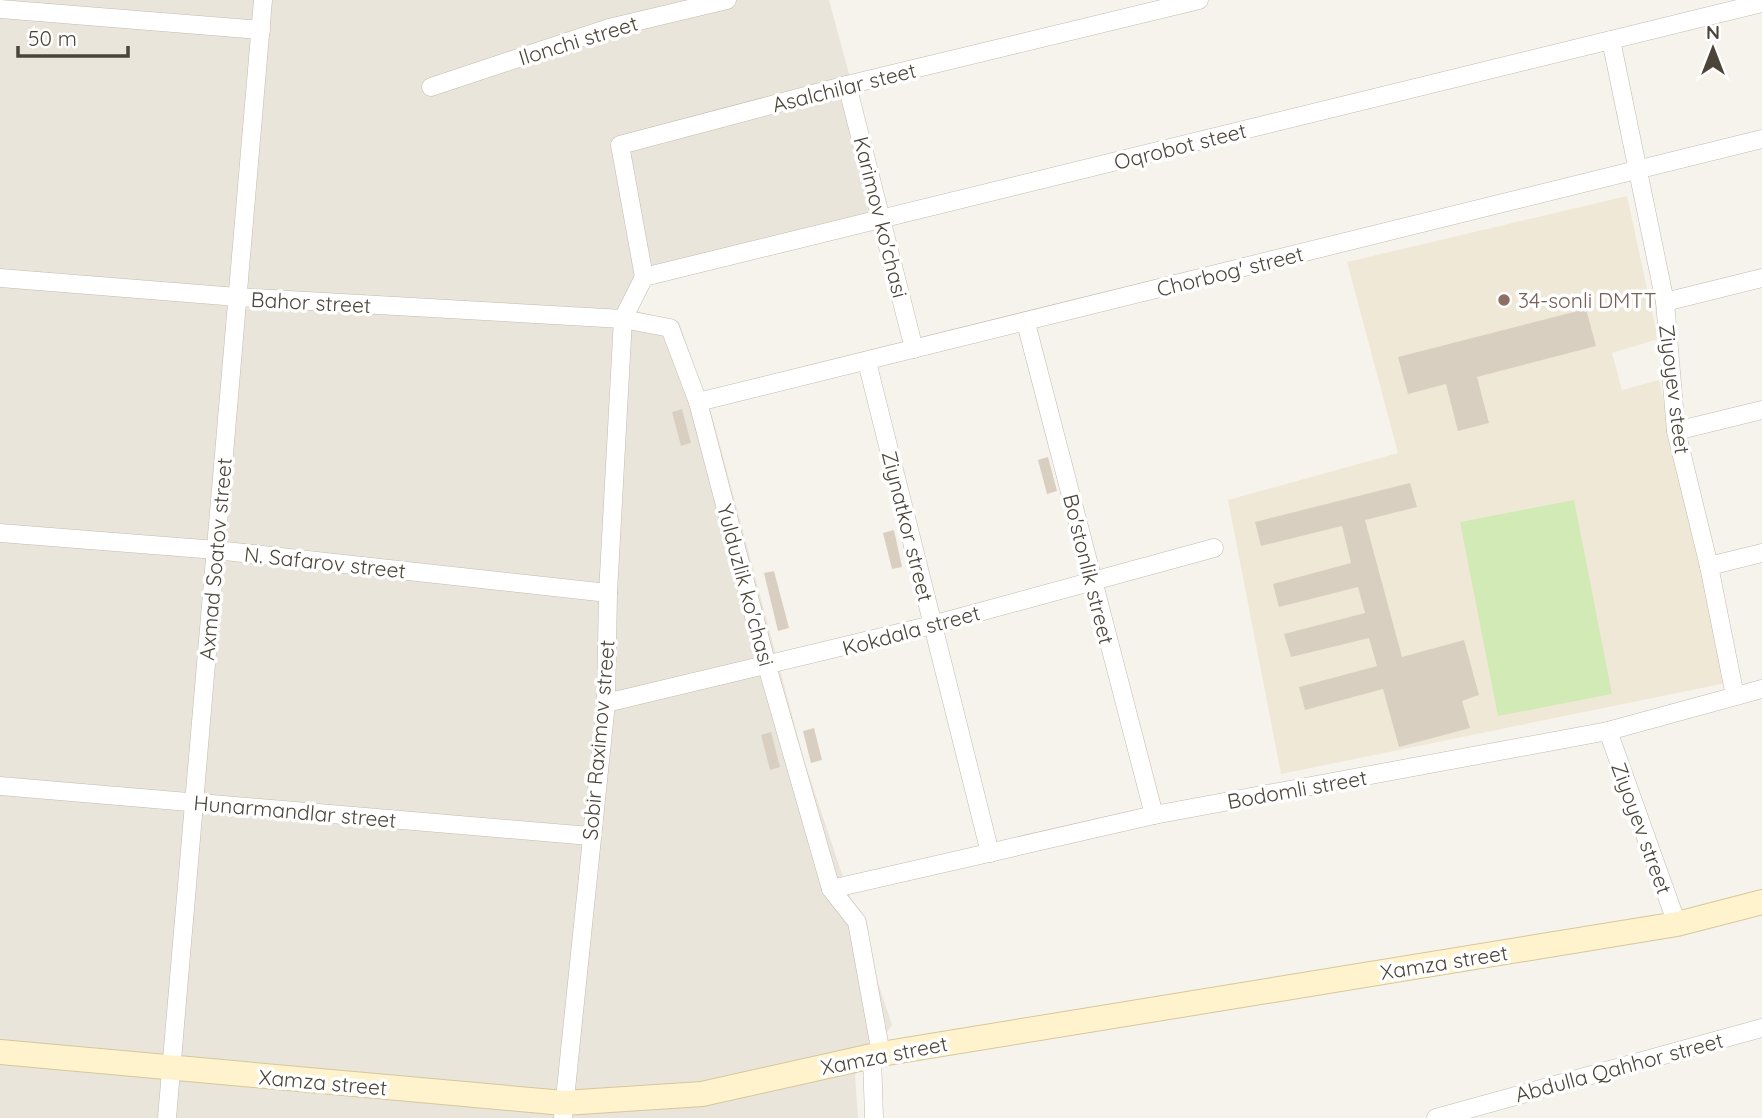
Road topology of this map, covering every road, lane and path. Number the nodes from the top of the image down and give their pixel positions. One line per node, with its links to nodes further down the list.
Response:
1 (263, 0): 6 (street, Axmad Soatov street)
2 (727, 0): 9 (street, Ilonchi street)
3 (1199, 0): 8 (street, Asalchilar steet)
4 (1762, 3): 7 (street, Oqrobot steet)
5 (0, 9): 6 (street)
6 (261, 30): 16 (street, Axmad Soatov street)
7 (1611, 40): 11 (street, Ziyoyev steet); 12 (street, Oqrobot steet)
8 (847, 85): 12 (street, Karimov ko'chasi); 13 (street, Asalchilar steet)
9 (431, 87)
10 (1762, 139): 11 (street, Chorbog' street)
11 (1635, 170): 17 (street, Ziyoyev steet); 19 (street, Chorbog' street)
12 (881, 219): 13 (street, Oqrobot steet); 20 (street, Karimov ko'chasi)
13 (644, 276): 18 (street)
14 (0, 278): 16 (street, Bahor street)
15 (1762, 278): 17 (street)
16 (237, 298): 18 (street, Bahor street); 27 (street, Axmad Soatov street)
17 (1665, 302): 24 (street, Ziyoyev steet)
18 (623, 319): 22 (street, Yulduzlik ko'chasi); 31 (street, Sobir Raximov street)
19 (1026, 323): 20 (street, Chorbog' street); 30 (street, Bo'stonlik street)
20 (914, 349): 21 (street, Chorbog' street)
21 (867, 362): 22 (street, Chorbog' street); 32 (street, Ziynatkor street)
22 (698, 402): 33 (street, Yulduzlik ko'chasi)
23 (1762, 410): 24 (street)
24 (1676, 430): 29 (street, Ziyoyev steet)
25 (0, 533): 27 (street, N. Safarov street)
26 (1214, 548): 30 (street, Kokdala street)
27 (216, 550): 31 (street, N. Safarov street); 39 (street, Axmad Soatov street)
28 (1762, 553): 29 (street)
29 (1709, 566): 35 (street, Ziyoyev steet)
30 (1091, 581): 32 (street, Kokdala street); 40 (street, Bo'stonlik street)
31 (608, 593): 36 (street, Sobir Raximov street)
32 (932, 625): 33 (street, Kokdala street); 42 (street, Ziynatkor street)
33 (767, 666): 36 (street, Kokdala street); 43 (street, Yulduzlik ko'chasi)
34 (1762, 689): 35 (street, Bodomli street)
35 (1735, 696): 37 (street, Bodomli street)
36 (606, 703): 41 (street, Sobir Raximov street)
37 (1608, 731): 40 (street, Bodomli street); 45 (street, Ziyoyev street)
38 (0, 786): 39 (street, Hunarmandlar street)
39 (196, 802): 41 (street, Hunarmandlar street); 49 (street, Axmad Soatov street)
40 (1154, 815): 42 (street, Bodomli street)
41 (590, 836): 50 (street, Sobir Raximov street)
42 (990, 853): 43 (street, Bodomli street)
43 (831, 889): 48 (street)
44 (1762, 902): 45 (main road, Xamza street)
45 (1677, 924): 48 (main road, Xamza street)
46 (1762, 1028): 53 (street, Abdulla Qahhor street)
47 (0, 1052): 49 (main road, Xamza street)
48 (876, 1055): 50 (main road, Xamza street); 52 (street)
49 (172, 1068): 50 (main road, Xamza street); 51 (street, Axmad Soatov street)
50 (564, 1111)
51 (167, 1118)
52 (874, 1118)
53 (1436, 1118)

